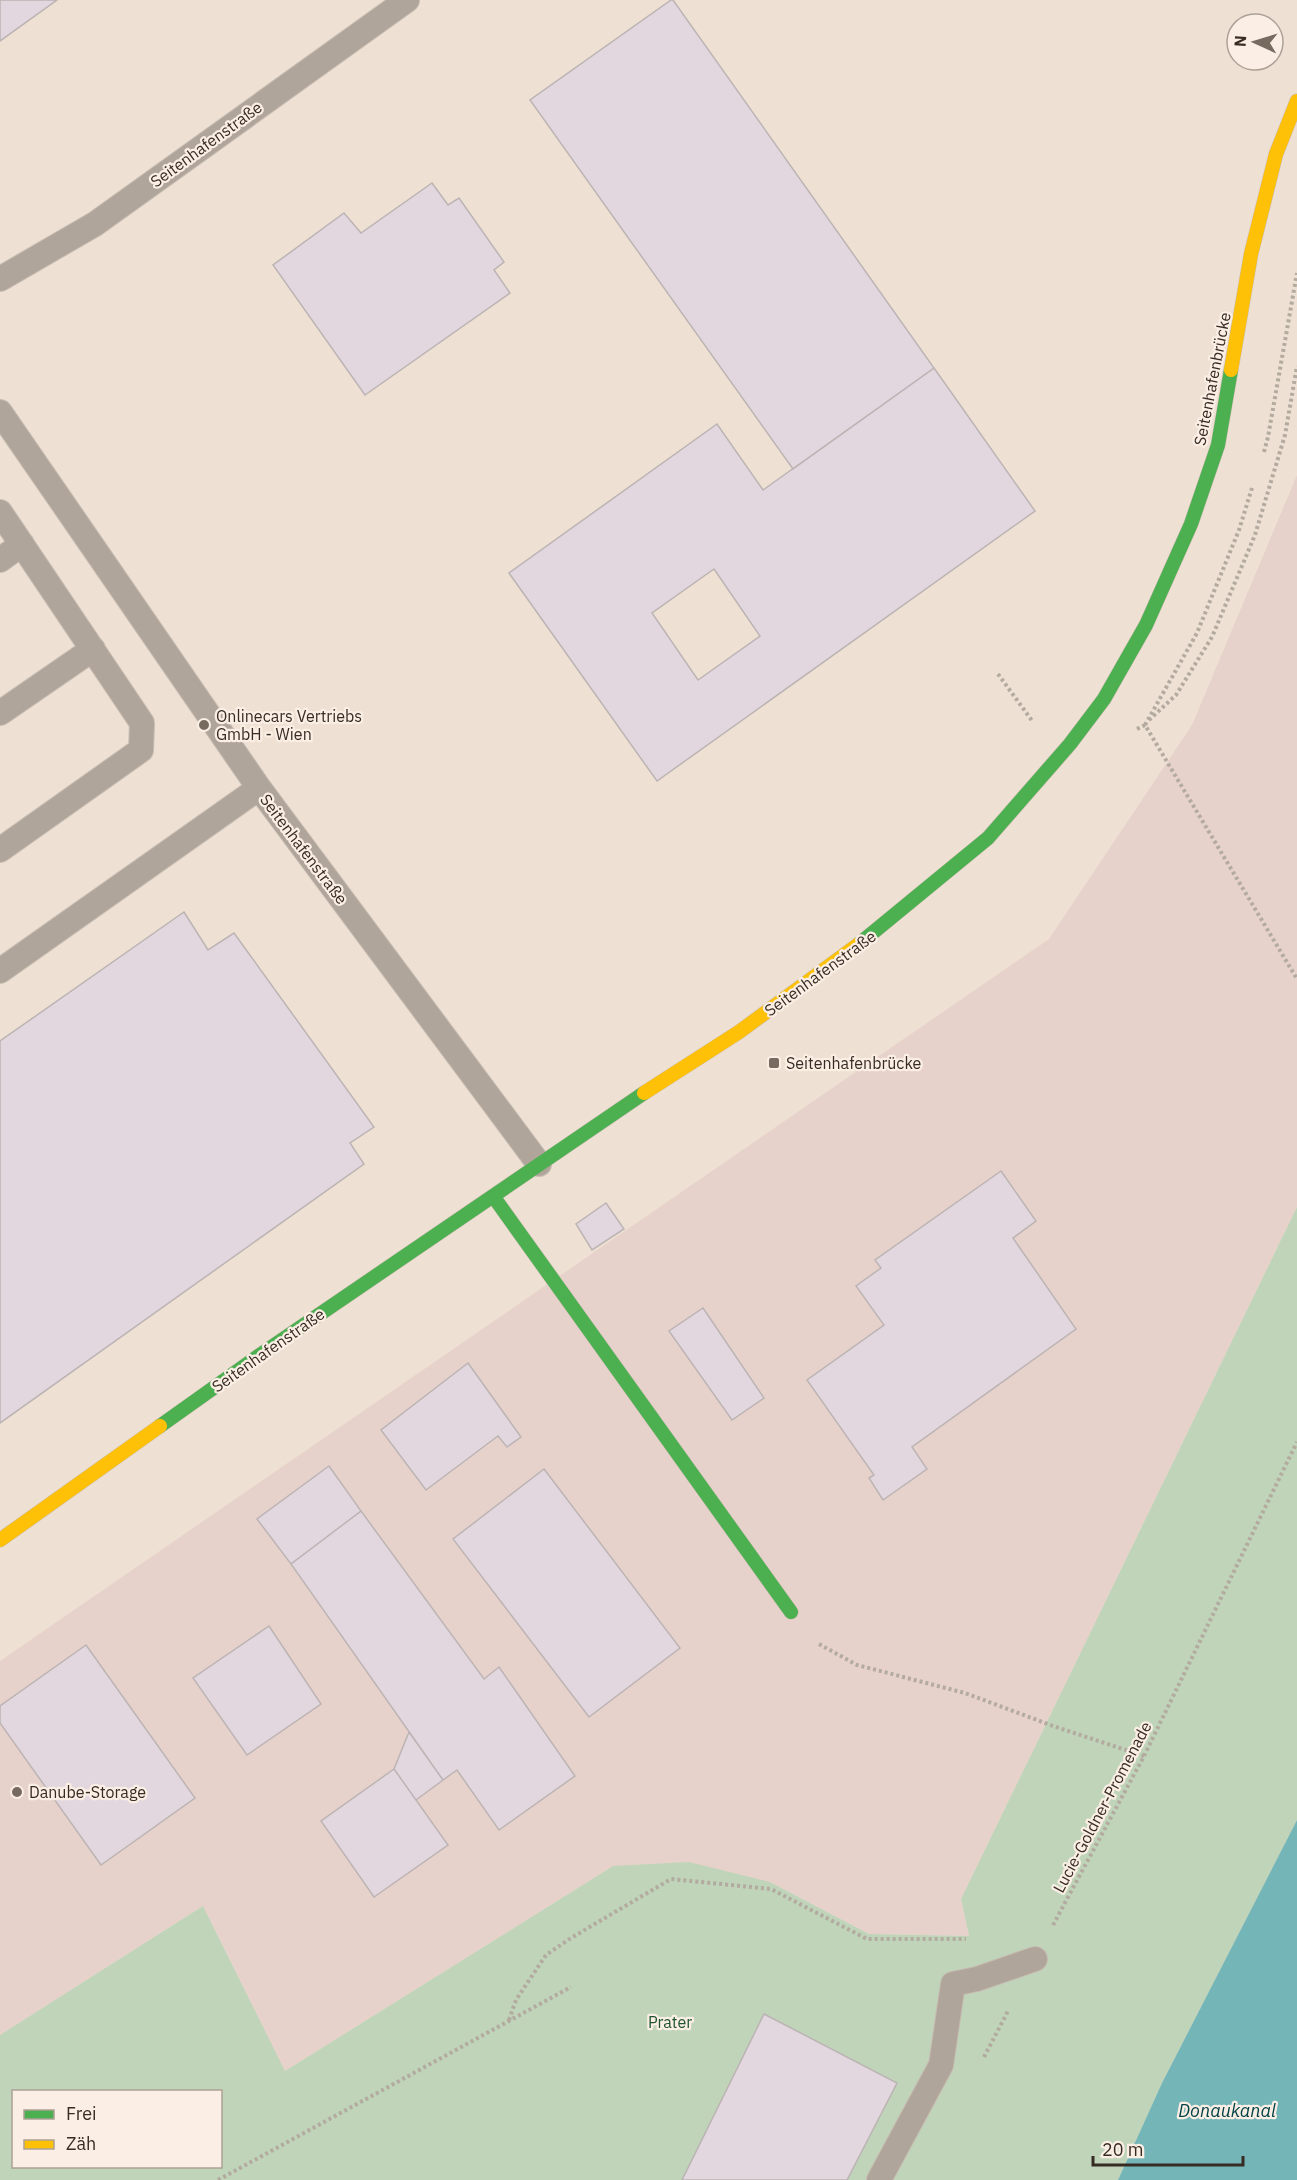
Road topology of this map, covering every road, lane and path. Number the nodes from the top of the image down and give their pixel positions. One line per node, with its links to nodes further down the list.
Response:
1 (407, 0): 3 (lane, Seitenhafenstraße)
2 (1297, 101): 13 (main road, Seitenhafenbrücke)
3 (0, 279)
4 (1297, 366): 12 (path)
5 (0, 412): 15 (lane)
6 (0, 512): 7 (lane)
7 (22, 544): 8 (lane); 9 (lane)
8 (0, 560)
9 (93, 649): 11 (lane); 16 (lane)
10 (998, 674): 13 (path)
11 (0, 713)
12 (1145, 725)
13 (1070, 744): 19 (main road, Seitenhafenstraße)
14 (1160, 752): 18 (path)
15 (259, 788): 17 (lane, Seitenhafenstraße); 19 (lane, Seitenhafenstraße)
16 (0, 850)
17 (0, 971)
18 (1297, 979)
19 (539, 1164): 20 (main road, Seitenhafenstraße)
20 (493, 1196): 22 (main road, Seitenhafenstraße); 23 (main road)
21 (1297, 1442): 24 (path, Lucie-Goldner-Promenade)
22 (0, 1540)
23 (791, 1612): 24 (path)
24 (1144, 1756): 26 (path, Lucie-Goldner-Promenade)
25 (976, 1939): 28 (path)
26 (1035, 1959): 29 (path, Lucie-Goldner-Promenade); 31 (lane)
27 (571, 1987): 28 (path)
28 (509, 2020): 30 (path)
29 (980, 2064)
30 (218, 2180)
31 (879, 2180)

